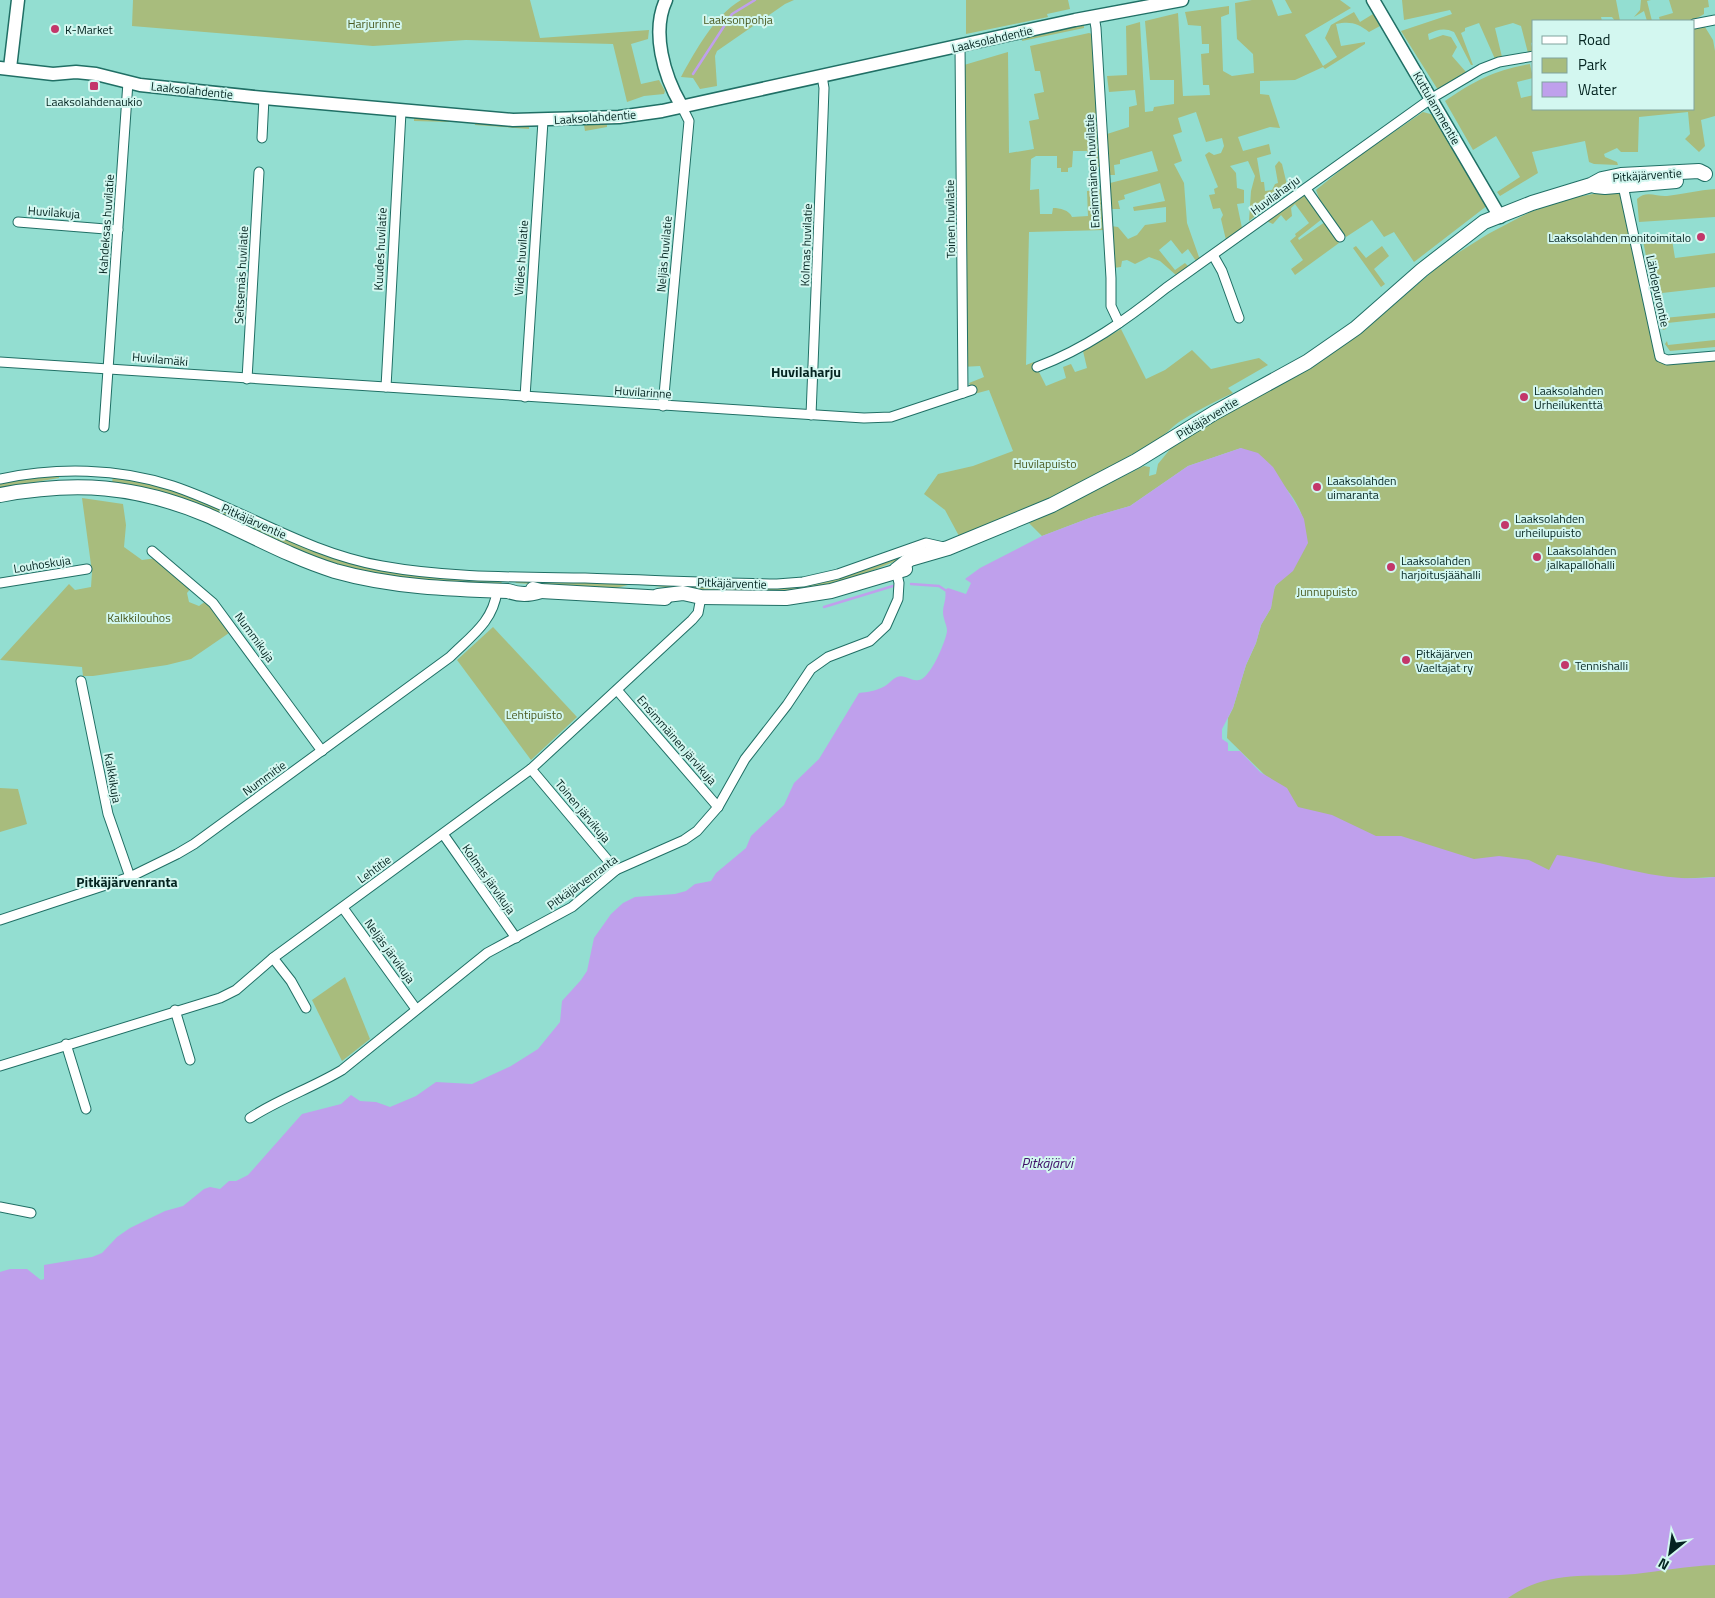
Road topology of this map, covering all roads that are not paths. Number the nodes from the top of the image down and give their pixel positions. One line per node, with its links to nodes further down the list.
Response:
1 (18, 0): 10 (street)
2 (666, 0): 15 (street)
3 (1182, 0): 5 (street, Laaksolahdentie)
4 (1373, 0): 14 (street, Kuttulammentie)
5 (1094, 16): 8 (street, Laaksolahdentie); 29 (street, Ensimmäinen huvilatie)
6 (1715, 20): 7 (street)
7 (1695, 24)
8 (960, 46): 11 (street, Laaksolahdentie); 37 (street, Toinen huvilatie)
9 (1532, 56): 14 (street, Huvilaharju)
10 (5, 68): 12 (street, Laaksolahdentie)
11 (822, 76): 15 (street, Laaksolahdentie); 40 (street, Kolmas huvilatie)
12 (128, 82): 13 (street, Laaksolahdentie); 25 (street, Kahdeksas huvilatie)
13 (264, 98): 16 (street, Laaksolahdentie); 18 (street)
14 (1432, 98): 22 (street, Huvilaharju); 23 (street, Kuttulammentie)
15 (681, 105): 17 (street, Laaksolahdentie); 39 (street, Neljäs huvilatie)
16 (401, 112): 17 (street, Laaksolahdentie); 36 (street, Kuudes huvilatie)
17 (543, 121): 38 (street, Viides huvilatie)
18 (262, 138)
19 (259, 172): 34 (street, Seitsemäs huvilatie)
20 (1710, 173): 21 (main road, Pitkäjärventie)
21 (1622, 181): 23 (main road, Pitkäjärventie); 30 (street, Lähdepurontie)
22 (1306, 189): 26 (street); 27 (street, Huvilaharju)
23 (1500, 217): 44 (main road, Pitkäjärventie)
24 (18, 222): 25 (street, Huvilakuja)
25 (118, 230): 33 (street, Kahdeksas huvilatie)
26 (1340, 237)
27 (1213, 255): 28 (street); 29 (street, Huvilaharju)
28 (1239, 318)
29 (1118, 323): 32 (street, Huvilaharju)
30 (1715, 356)
31 (0, 362): 33 (street, Huvilamäki)
32 (1037, 367)
33 (109, 368): 34 (street, Huvilamäki); 41 (street, Kahdeksas huvilatie)
34 (247, 379): 35 (street, Huvilamäki)
35 (317, 383): 36 (street, Huvilarinne)
36 (386, 387): 38 (street, Huvilarinne)
37 (968, 391): 40 (street, Huvilarinne)
38 (525, 397): 39 (street, Huvilarinne)
39 (664, 406): 40 (street, Huvilarinne)
40 (811, 415)
41 (104, 427)
42 (0, 479): 48 (street, Pitkäjärventie)
43 (0, 494): 50 (main road, Pitkäjärventie)
44 (948, 548): 47 (main road, Pitkäjärventie); 48 (street, Pitkäjärventie)
45 (152, 551): 54 (street, Nummikuja)
46 (87, 569): 49 (street, Louhoskuja)
47 (896, 570): 51 (main road, Pitkäjärventie); 56 (street, Pitkäjärvenranta)
48 (508, 576): 50 (street)
49 (0, 583)
50 (502, 591): 51 (main road, Pitkäjärventie); 54 (street, Nummitie)
51 (701, 597): 53 (street, Lehtitie)
52 (80, 682): 59 (street, Kalkkikuja)
53 (617, 690): 55 (street, Lehtitie); 56 (street, Ensimmäinen järvikuja)
54 (322, 752): 59 (street, Nummitie)
55 (531, 769): 57 (street, Lehtitie); 58 (street, Toinen järvikuja)
56 (718, 807): 58 (street, Pitkäjärvenranta)
57 (443, 834): 60 (street, Lehtitie); 62 (street, Kolmas järvikuja)
58 (616, 870): 62 (street, Pitkäjärvenranta)
59 (130, 877): 61 (street, Nummitie)
60 (343, 908): 63 (street, Lehtitie); 65 (street, Neljäs järvikuja)
61 (0, 920)
62 (516, 938): 65 (street, Pitkäjärvenranta)
63 (273, 958): 64 (street); 66 (street, Lehtitie)
64 (306, 1008)
65 (416, 1009): 71 (street, Pitkäjärvenranta)
66 (175, 1010): 67 (street, Lehtitie); 68 (street)
67 (66, 1044): 69 (street, Lehtitie); 70 (street)
68 (190, 1060)
69 (0, 1066)
70 (86, 1109)
71 (250, 1118)
72 (0, 1207): 73 (street)
73 (32, 1213)

